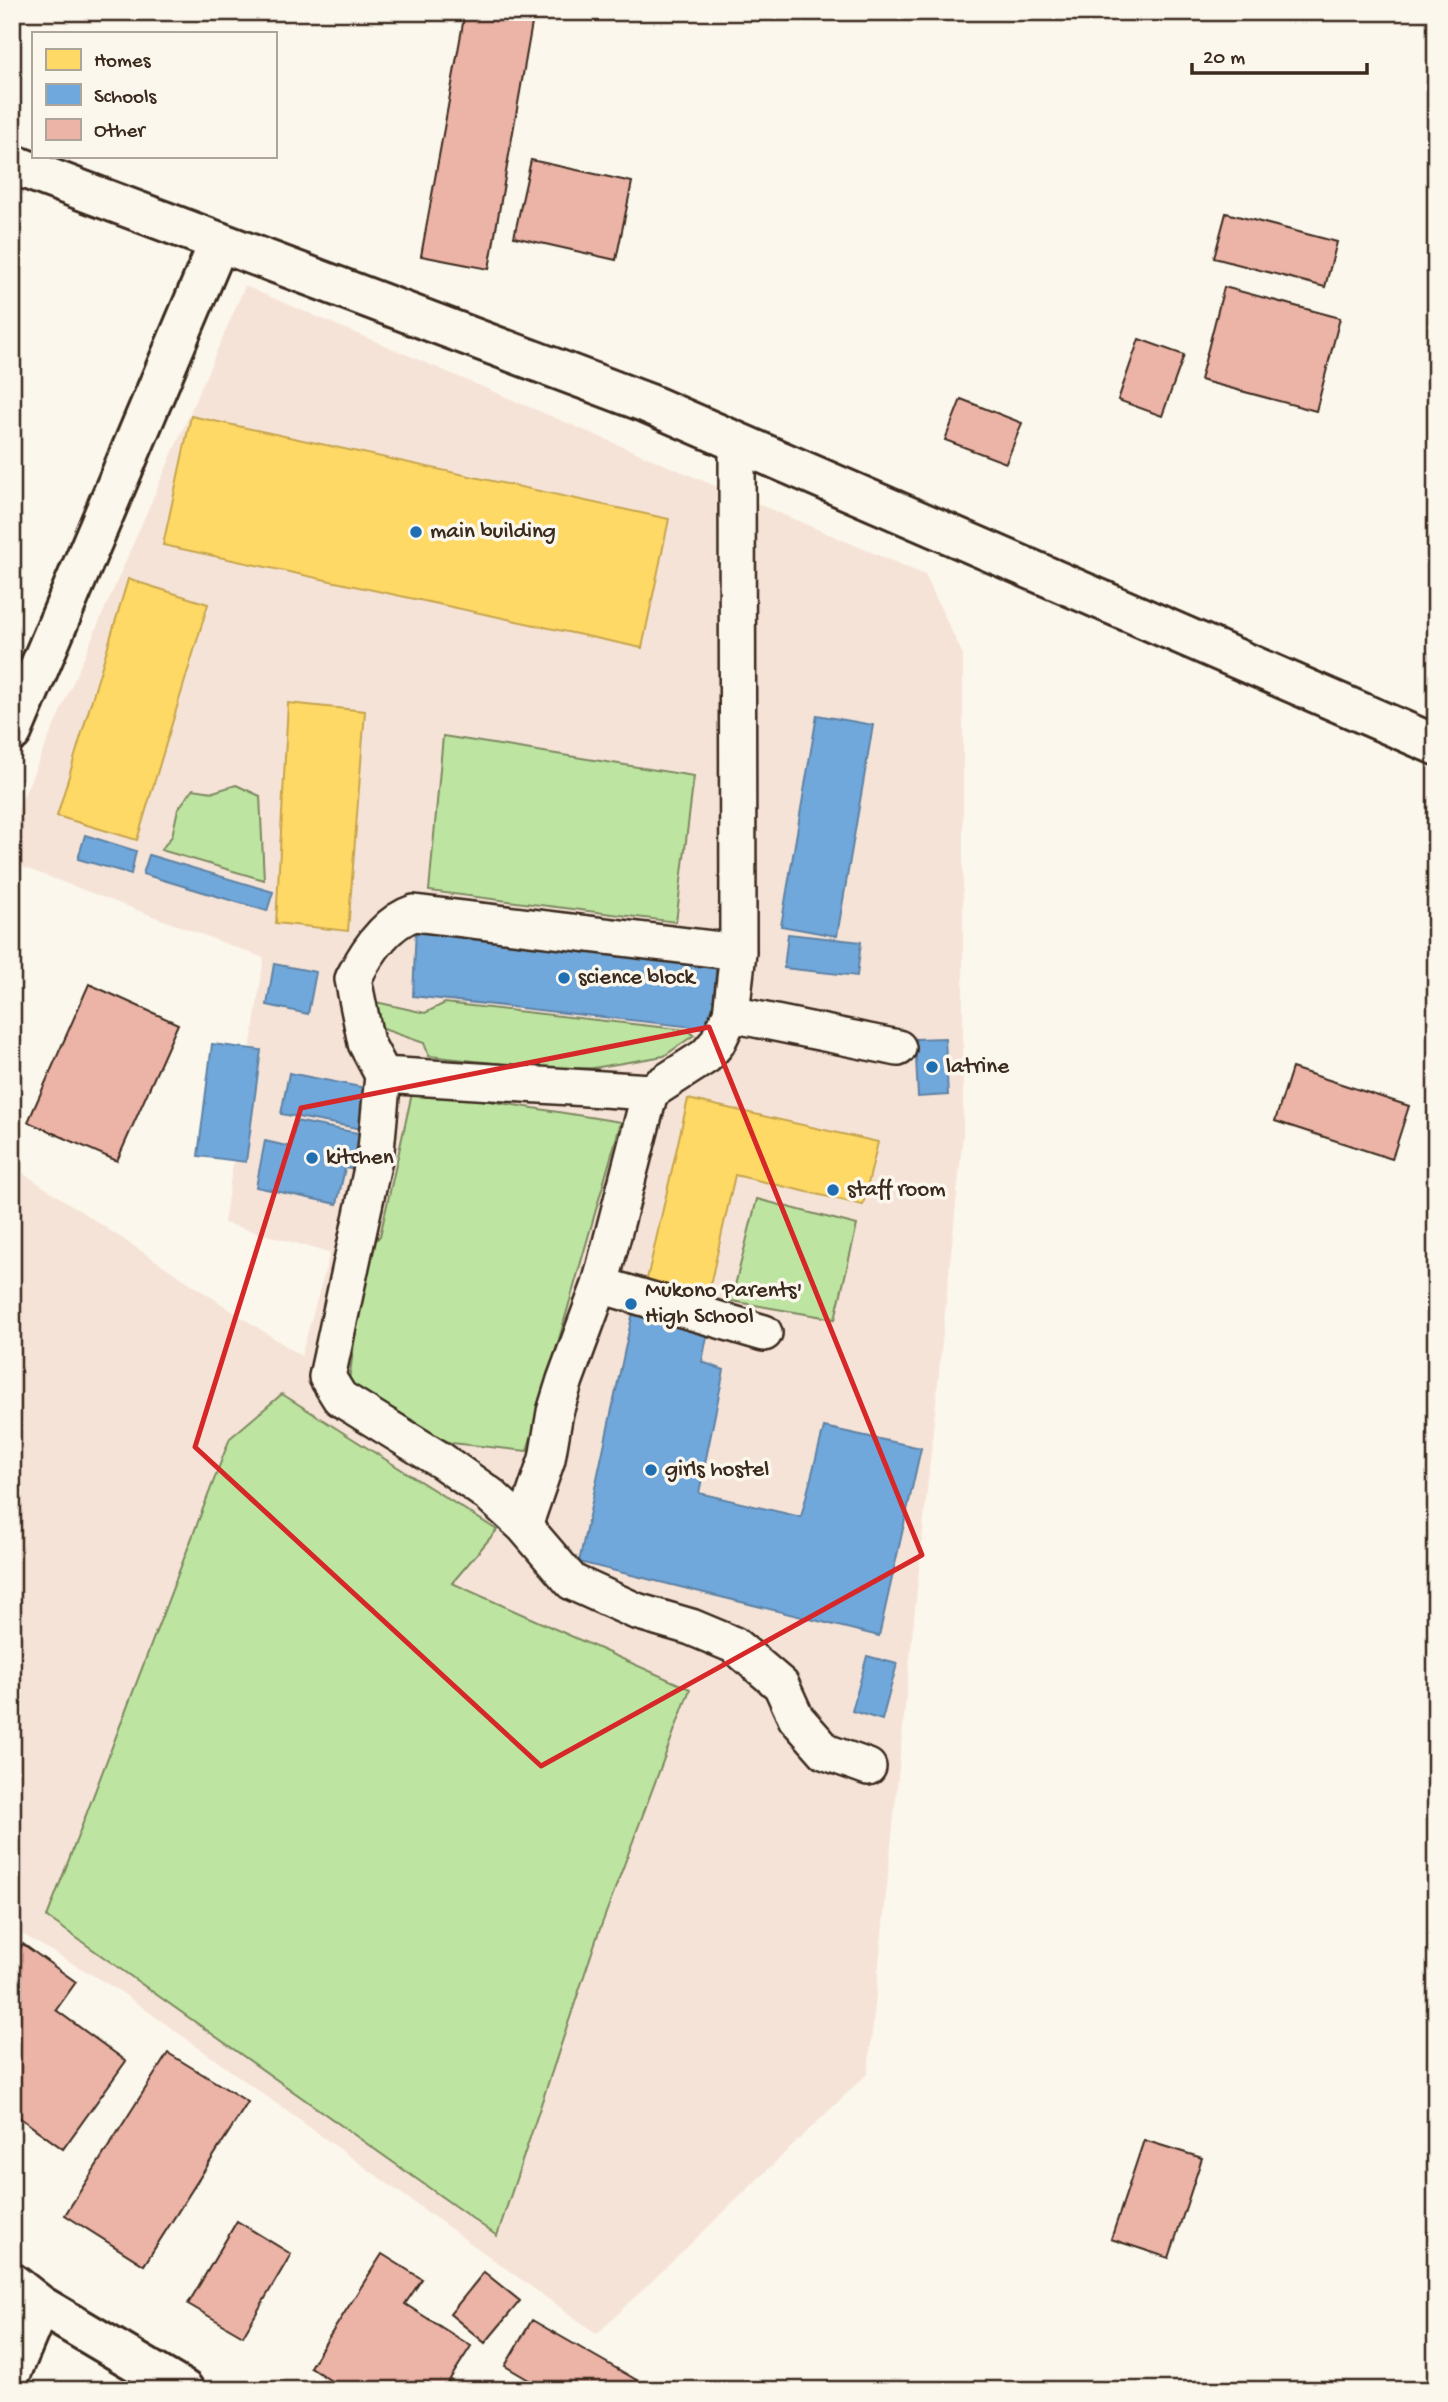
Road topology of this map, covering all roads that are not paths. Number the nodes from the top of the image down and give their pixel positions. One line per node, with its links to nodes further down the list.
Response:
1 (12, 164): 2 (street)
2 (219, 242): 3 (street); 4 (street)
3 (737, 443): 5 (street); 6 (lane)
4 (12, 732)
5 (1436, 745)
6 (738, 952): 7 (lane); 9 (lane)
7 (731, 1014): 8 (lane); 10 (lane)
8 (898, 1048)
9 (383, 1075): 10 (lane); 13 (lane)
10 (650, 1092): 11 (lane)
11 (600, 1285): 12 (lane); 13 (lane)
12 (764, 1333)
13 (524, 1526): 14 (lane)
14 (868, 1767)
15 (26, 2294): 16 (street); 17 (street)
16 (12, 2371)
17 (184, 2390)

